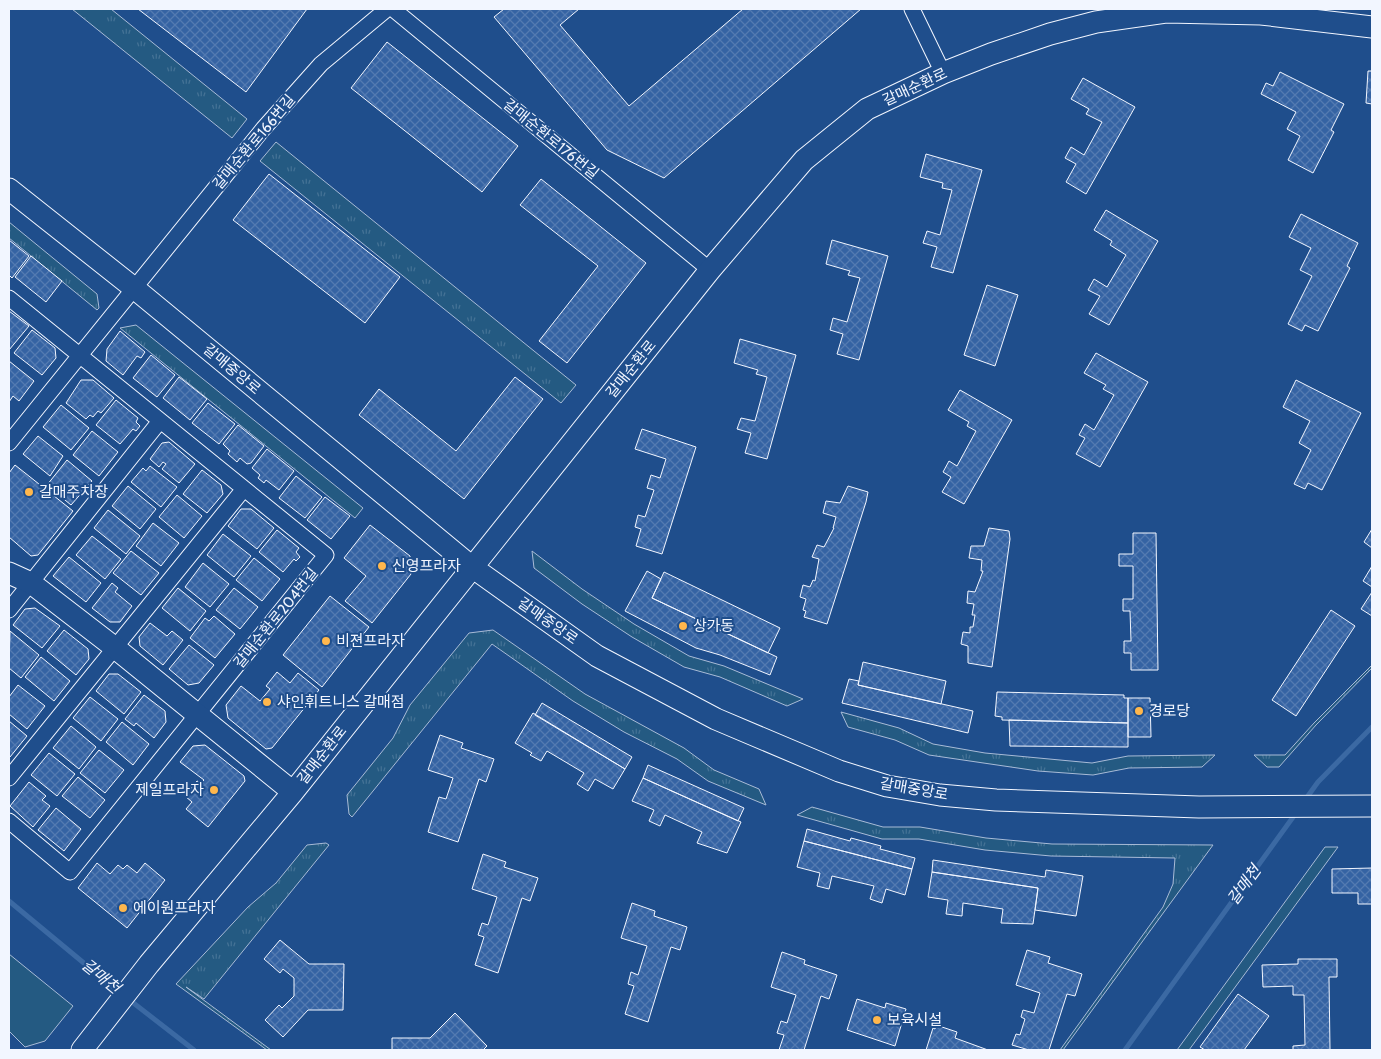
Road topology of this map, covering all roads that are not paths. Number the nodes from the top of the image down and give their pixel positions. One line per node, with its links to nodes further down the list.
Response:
1 (387, 9): 9 (street, 갈매순환로166번길)
2 (393, 9): 8 (street, 갈매순환로176번길)
3 (912, 9): 6 (street)
4 (1261, 11): 5 (street, 갈매순환로); 6 (street, 갈매순환로)
5 (1372, 27)
6 (943, 72): 8 (street, 갈매순환로)
7 (9, 189): 9 (street, 갈매중앙로)
8 (710, 270): 15 (street, 갈매순환로)
9 (134, 288): 11 (street, 갈매순환로166번길); 15 (street, 갈매중앙로)
10 (9, 298): 11 (street, 갈매순환로204번길)
11 (80, 356): 12 (street, 갈매순환로204번길); 13 (street, 갈매순환로166번길)
12 (160, 422): 14 (street, 갈매순환로204번길); 17 (street)
13 (9, 443)
14 (243, 490): 19 (street); 20 (street, 갈매순환로204번길)
15 (472, 567): 22 (street, 갈매순환로); 23 (street, 갈매중앙로)
16 (9, 573): 17 (street)
17 (30, 583): 18 (street); 19 (street)
18 (9, 610)
19 (114, 647): 20 (street); 21 (street)
20 (197, 715): 22 (street); 24 (street, 갈매순환로204번길)
21 (9, 778)
22 (293, 792): 25 (street, 갈매순환로)
23 (1372, 806)
24 (9, 821)
25 (82, 1050)

